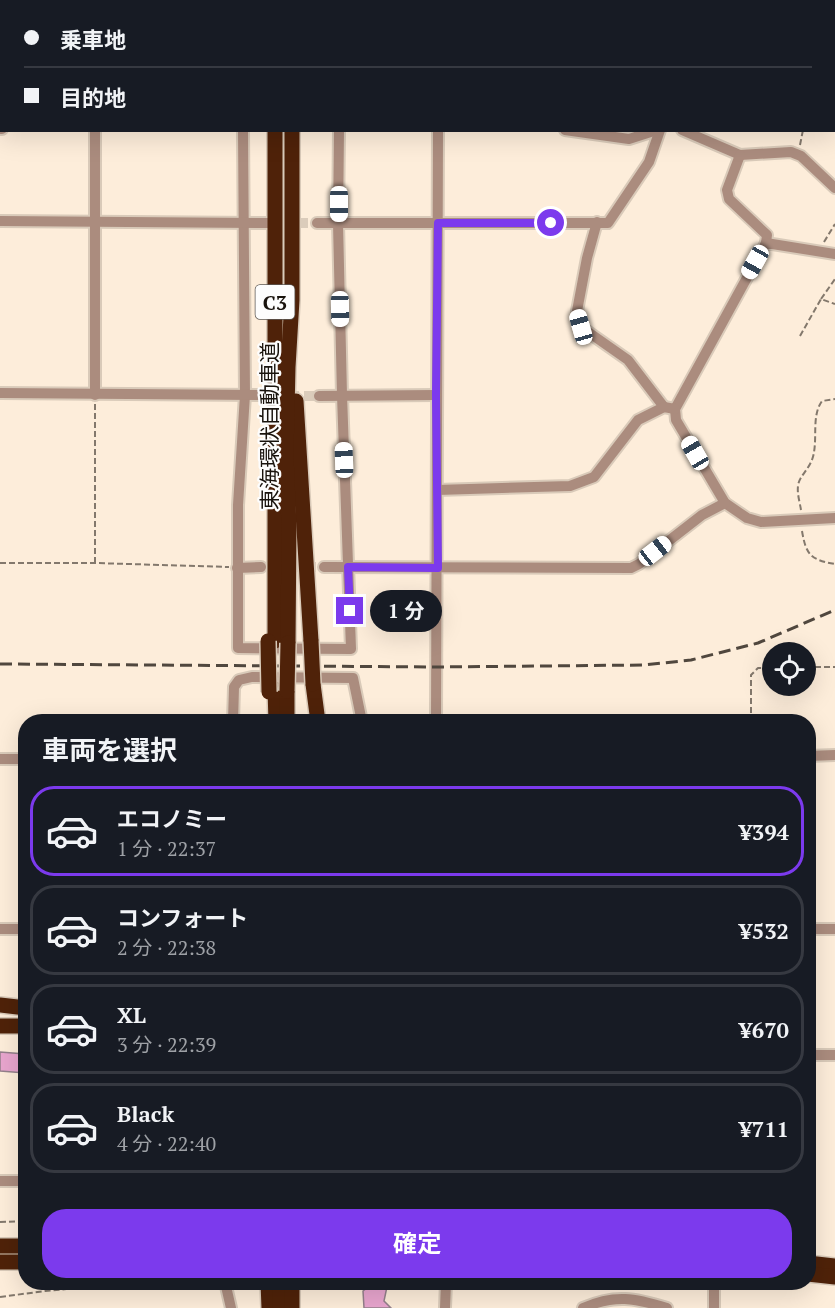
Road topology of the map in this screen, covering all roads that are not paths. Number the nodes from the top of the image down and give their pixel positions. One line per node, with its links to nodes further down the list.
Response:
1 (95, 132): 14 (street)
2 (243, 132): 16 (street)
3 (275, 132): 40 (highway, 東海環状自動車道 / C3)
4 (292, 132): 23 (highway, 東海環状自動車道 / C3)
5 (339, 132): 18 (street)
6 (438, 132): 19 (street)
7 (579, 132): 8 (street)
8 (652, 132)
9 (657, 132): 15 (street)
10 (687, 132): 11 (street)
11 (740, 155): 12 (street); 21 (street)
12 (835, 188)
13 (0, 221): 14 (street)
14 (94, 222): 16 (street); 25 (street)
15 (597, 222): 19 (street); 31 (street)
16 (244, 223): 20 (street); 26 (street)
17 (317, 223): 18 (street)
18 (339, 223): 19 (street); 28 (street)
19 (438, 223): 29 (street)
20 (268, 224)
21 (766, 243): 22 (street); 31 (street)
22 (835, 254)
23 (292, 300): 40 (highway, 東海環状自動車道 / C3); 46 (highway, bridge)
24 (0, 393): 25 (street)
25 (95, 395): 26 (street)
26 (245, 395): 27 (street); 38 (street)
27 (268, 395)
28 (342, 395): 29 (street); 30 (street); 37 (street)
29 (436, 395): 32 (street)
30 (319, 396)
31 (670, 408): 32 (street); 33 (street)
32 (437, 490): 39 (street)
33 (724, 503): 34 (street); 39 (street)
34 (835, 518)
35 (261, 567): 38 (street)
36 (324, 567): 37 (street)
37 (348, 567): 38 (street); 39 (street)
38 (237, 568)
39 (438, 568): 48 (street)
40 (277, 642): 41 (highway, 東海環状自動車道 / C3)
41 (277, 691): 43 (highway); 44 (highway, 東海環状自動車道 / C3); 45 (highway, 東海環状自動車道 / C3)
42 (233, 714): 47 (street)
43 (270, 714)
44 (276, 714)
45 (284, 714)
46 (317, 714)
47 (360, 714)
48 (436, 714)
49 (835, 755): 50 (street)
50 (816, 756)
51 (0, 759): 52 (street)
52 (18, 759)
53 (0, 929): 54 (street)
54 (18, 929)
55 (816, 929): 56 (street)
56 (835, 929)
57 (0, 1005): 58 (highway)
58 (18, 1007)
59 (0, 1026): 60 (highway)
60 (18, 1026)
61 (816, 1055): 62 (street)
62 (835, 1055)
63 (0, 1181): 64 (street)
64 (18, 1181)
65 (0, 1246): 66 (highway)
66 (18, 1246)
67 (0, 1262): 68 (highway)
68 (18, 1262)
69 (816, 1264): 70 (highway)
70 (835, 1266)
71 (816, 1275): 72 (highway)
72 (835, 1277)
73 (227, 1290): 79 (street)
74 (268, 1290): 80 (highway)
75 (280, 1290): 81 (highway)
76 (290, 1290): 82 (highway)
77 (446, 1290): 83 (street)
78 (714, 1290): 86 (street)
79 (231, 1308)
80 (269, 1308)
81 (280, 1308)
82 (290, 1308)
83 (445, 1308)
84 (583, 1308): 85 (street)
85 (667, 1308)
86 (714, 1308)

